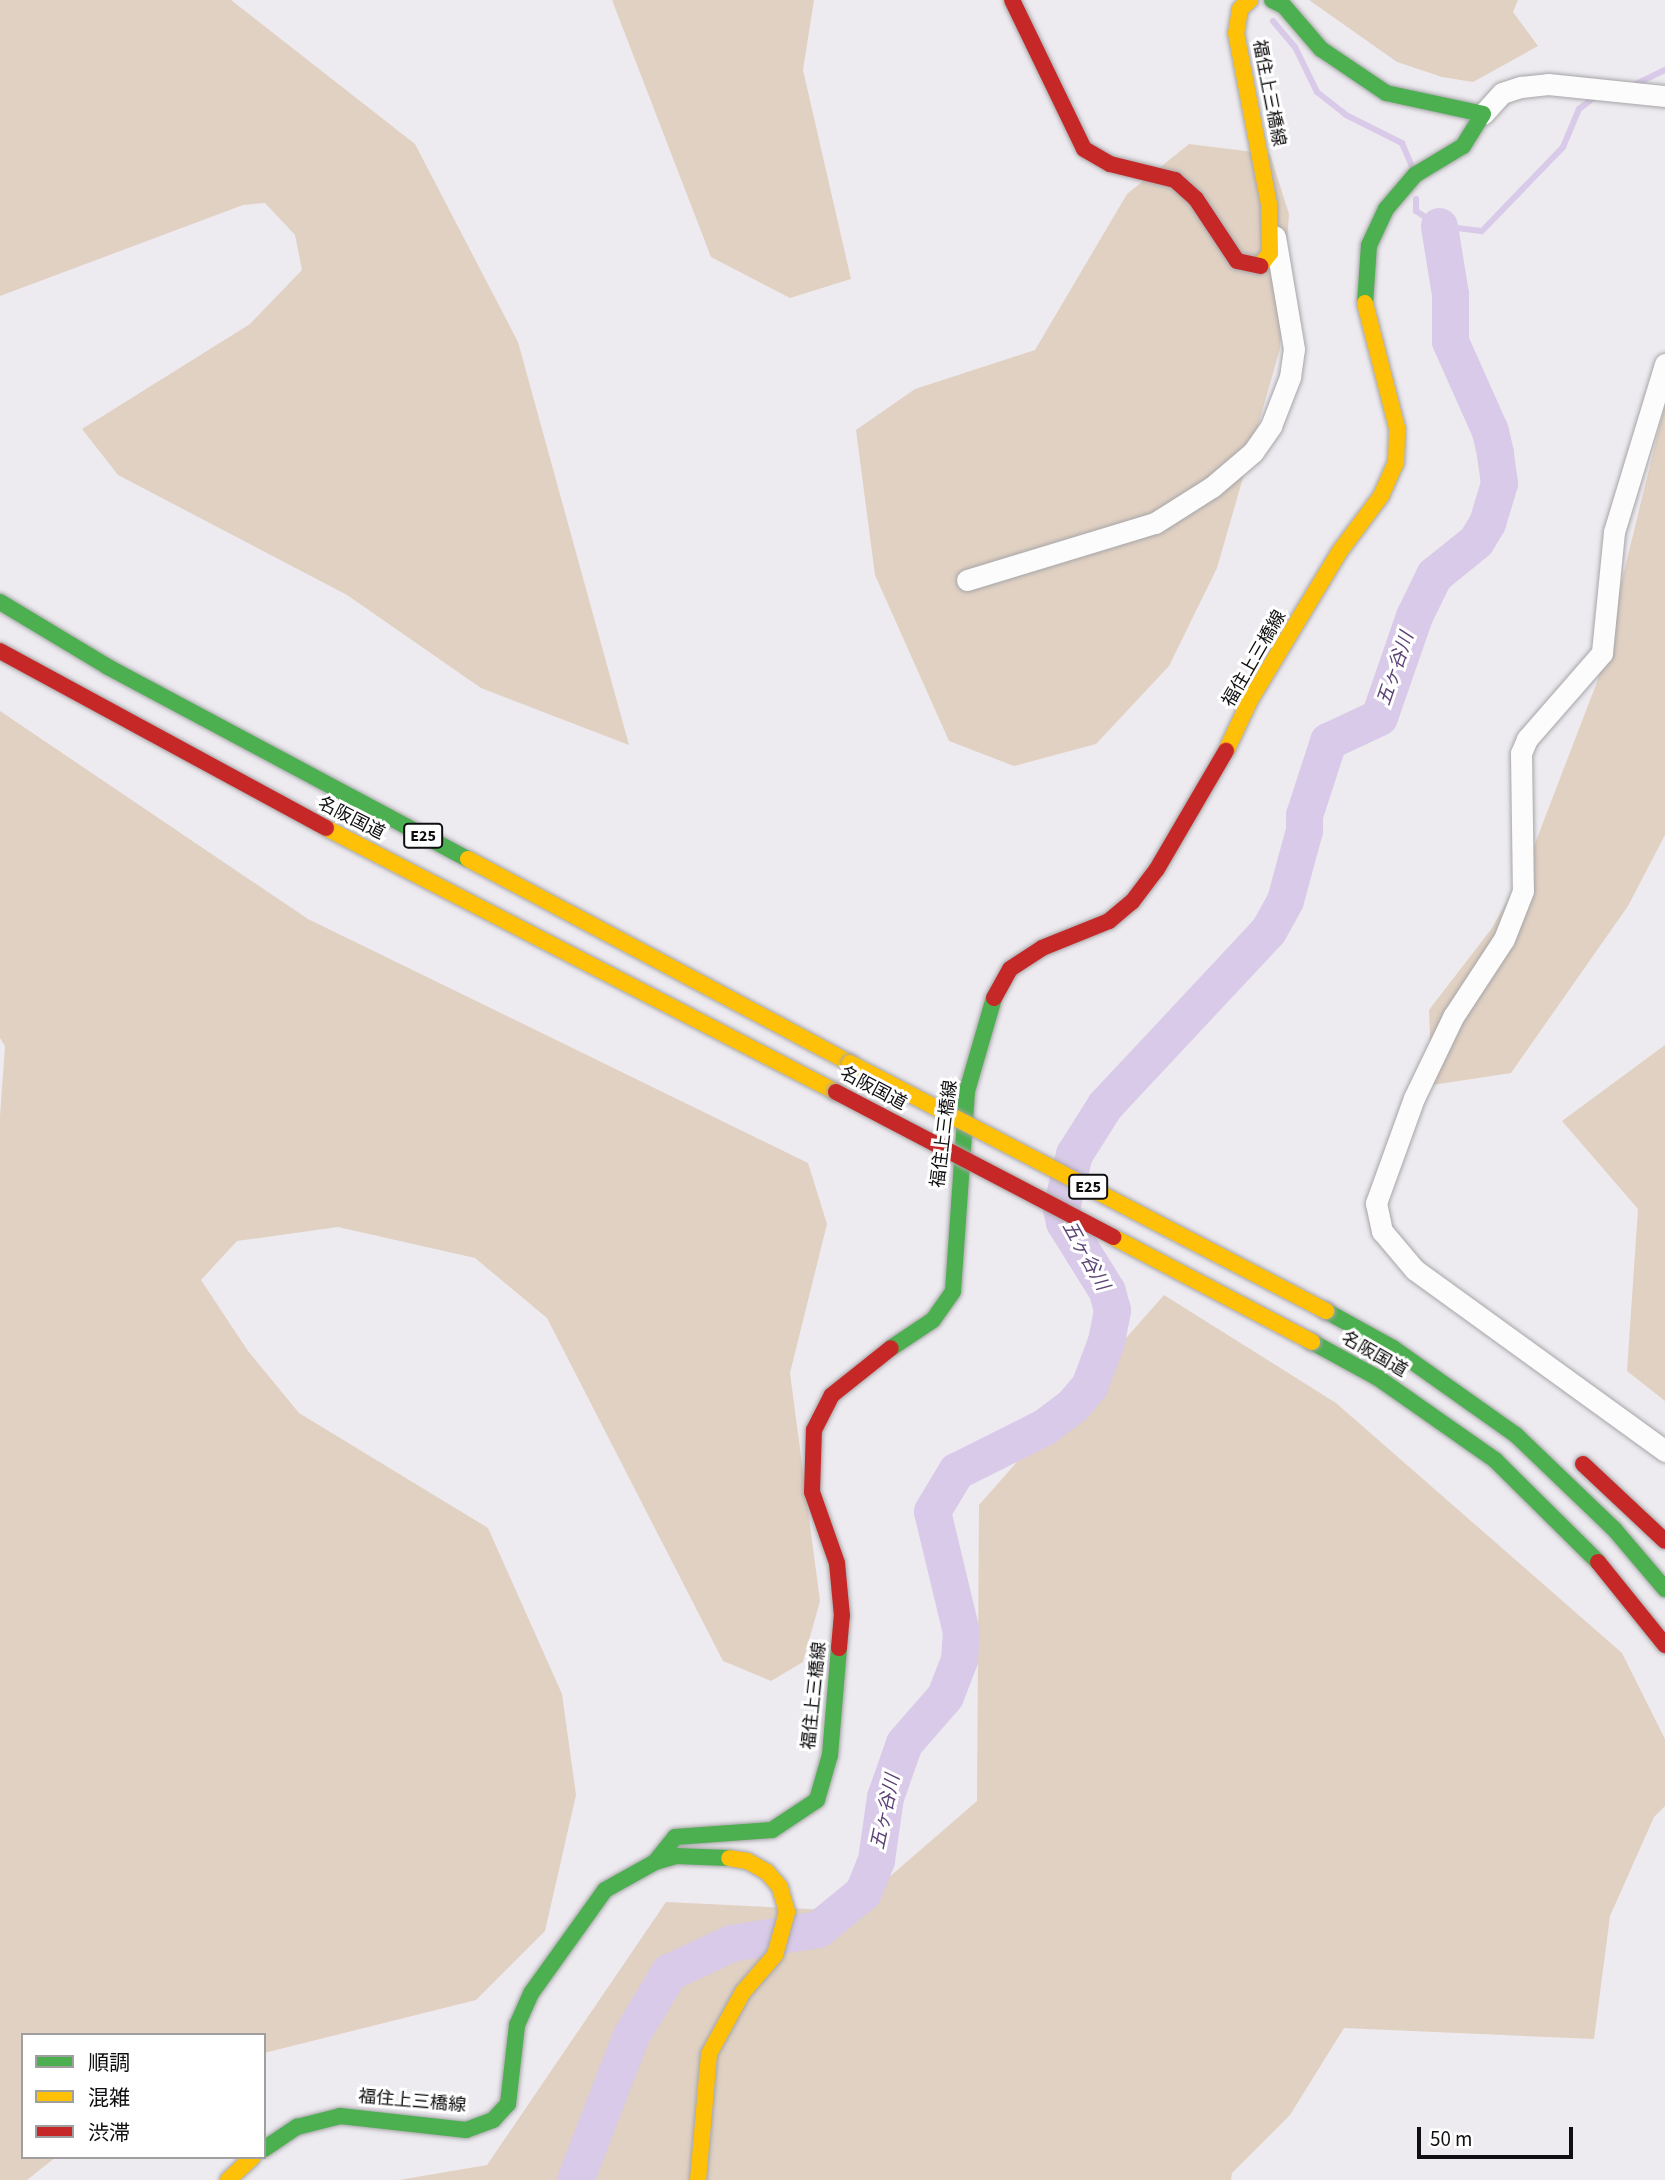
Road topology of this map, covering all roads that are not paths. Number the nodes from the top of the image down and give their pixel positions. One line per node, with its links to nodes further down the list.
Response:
1 (1012, 0): 6 (main road, 福住上三橋線)
2 (1250, 0): 6 (main road, 福住上三橋線)
3 (1272, 0): 5 (main road)
4 (1665, 96): 5 (street)
5 (1483, 114): 18 (main road, 福住上三橋線)
6 (1269, 204): 8 (street)
7 (1665, 364): 14 (street)
8 (967, 580)
9 (0, 602): 11 (main road, 名阪国道 / E25, bridge)
10 (0, 651): 17 (main road, 名阪国道 / E25, bridge)
11 (1393, 1348): 12 (main road); 16 (main road, 名阪国道 / E25)
12 (1543, 1435)
13 (1564, 1450): 15 (main road)
14 (1665, 1451)
15 (1665, 1541)
16 (1665, 1589)
17 (1663, 1653)
18 (655, 1862): 19 (main road, 福住上三橋線); 22 (main road)
19 (266, 2148)
20 (251, 2159): 21 (main road)
21 (228, 2180)
22 (698, 2180)

